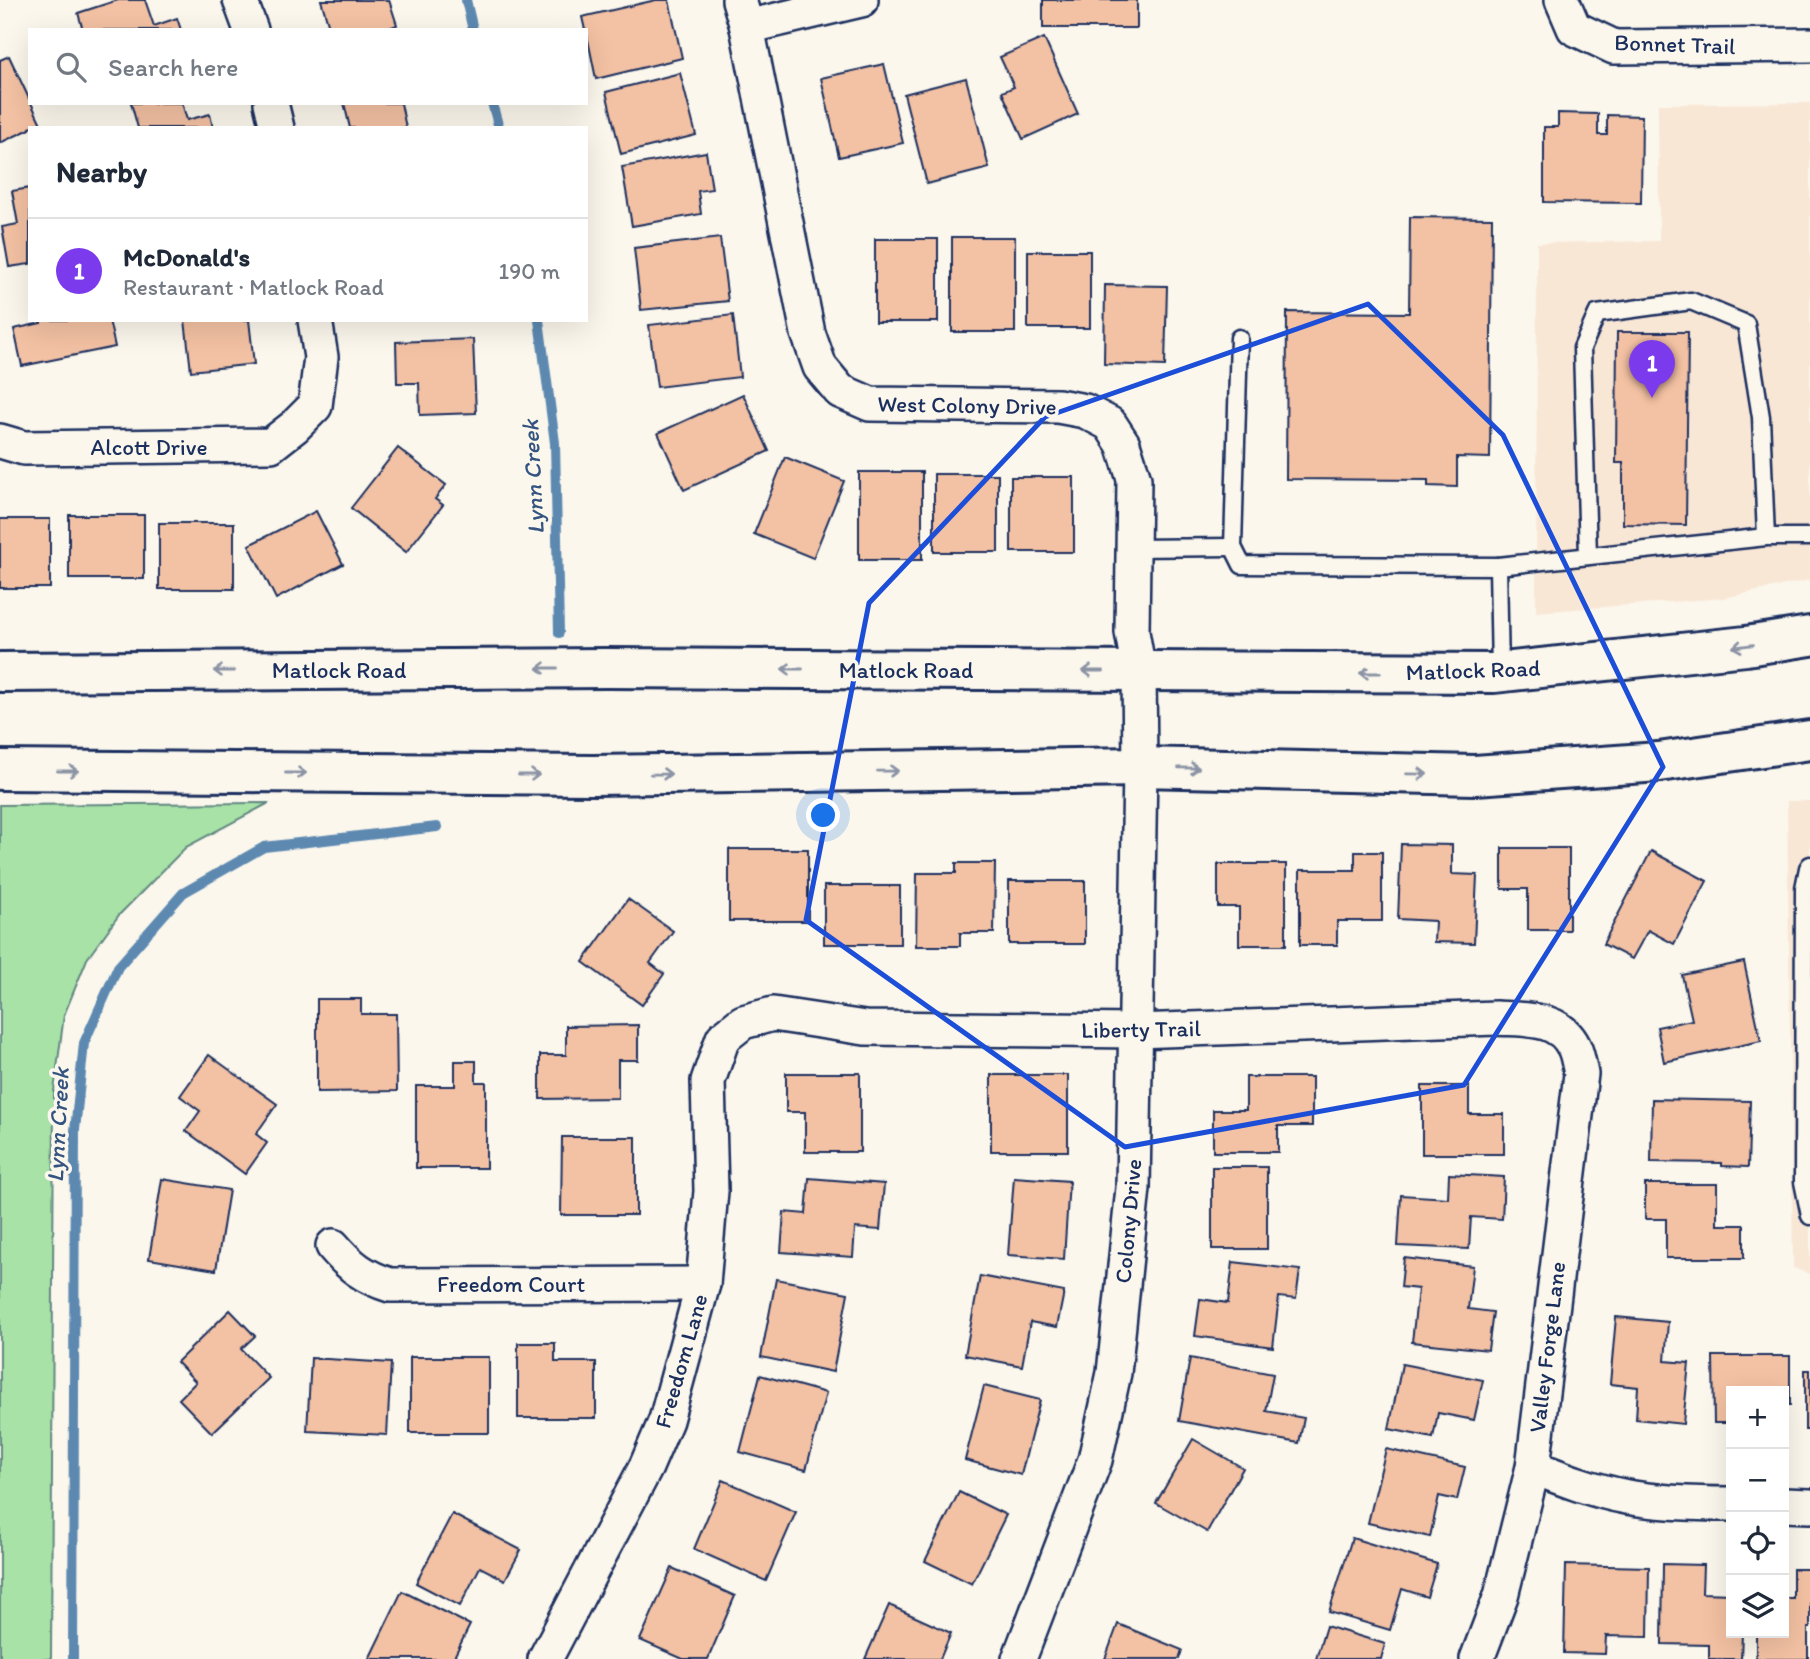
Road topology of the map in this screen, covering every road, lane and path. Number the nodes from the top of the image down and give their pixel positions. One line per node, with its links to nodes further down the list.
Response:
1 (240, 0): 5 (street)
2 (861, 0): 4 (street)
3 (1562, 0): 6 (street, Bonnet Trail)
4 (743, 14): 15 (street, West Colony Drive)
5 (250, 28)
6 (1810, 45)
7 (271, 105): 8 (street)
8 (277, 126)
9 (314, 322): 11 (street, Alcott Drive)
10 (1239, 338): 14 (lane)
11 (0, 442)
12 (1766, 537): 13 (lane); 16 (lane); 16 (lane)
13 (1810, 537)
14 (1233, 547): 15 (lane); 17 (lane)
15 (1133, 548): 19 (street, West Colony Drive)
16 (1588, 556): 17 (lane)
17 (1498, 566): 21 (lane)
18 (1810, 636): 21 (main road, Matlock Road, one-way to 21)
19 (1139, 671): 20 (main road, Matlock Road, one-way to 20); 21 (main road, Matlock Road, one-way to 19); 23 (street, West Colony Drive)
20 (0, 672)
21 (1500, 673)
22 (1810, 740): 23 (main road, one-way to 22)
23 (1140, 767): 24 (main road, one-way to 23); 26 (street, Colony Drive)
24 (0, 770)
25 (1810, 865): 29 (lane)
26 (1136, 1031): 27 (street, Liberty Trail); 28 (street, Liberty Trail); 37 (street, Colony Drive)
27 (1564, 1031): 32 (street, Valley Forge Lane)
28 (723, 1038): 31 (street, Freedom Lane)
29 (1810, 1216)
30 (333, 1245): 31 (street, Freedom Court)
31 (703, 1284): 36 (street, Freedom Lane)
32 (1533, 1466): 33 (street); 38 (street, Valley Forge Lane)
33 (1726, 1504)
34 (1789, 1505): 35 (street)
35 (1810, 1506)
36 (545, 1659)
37 (1019, 1659)
38 (1477, 1659)

